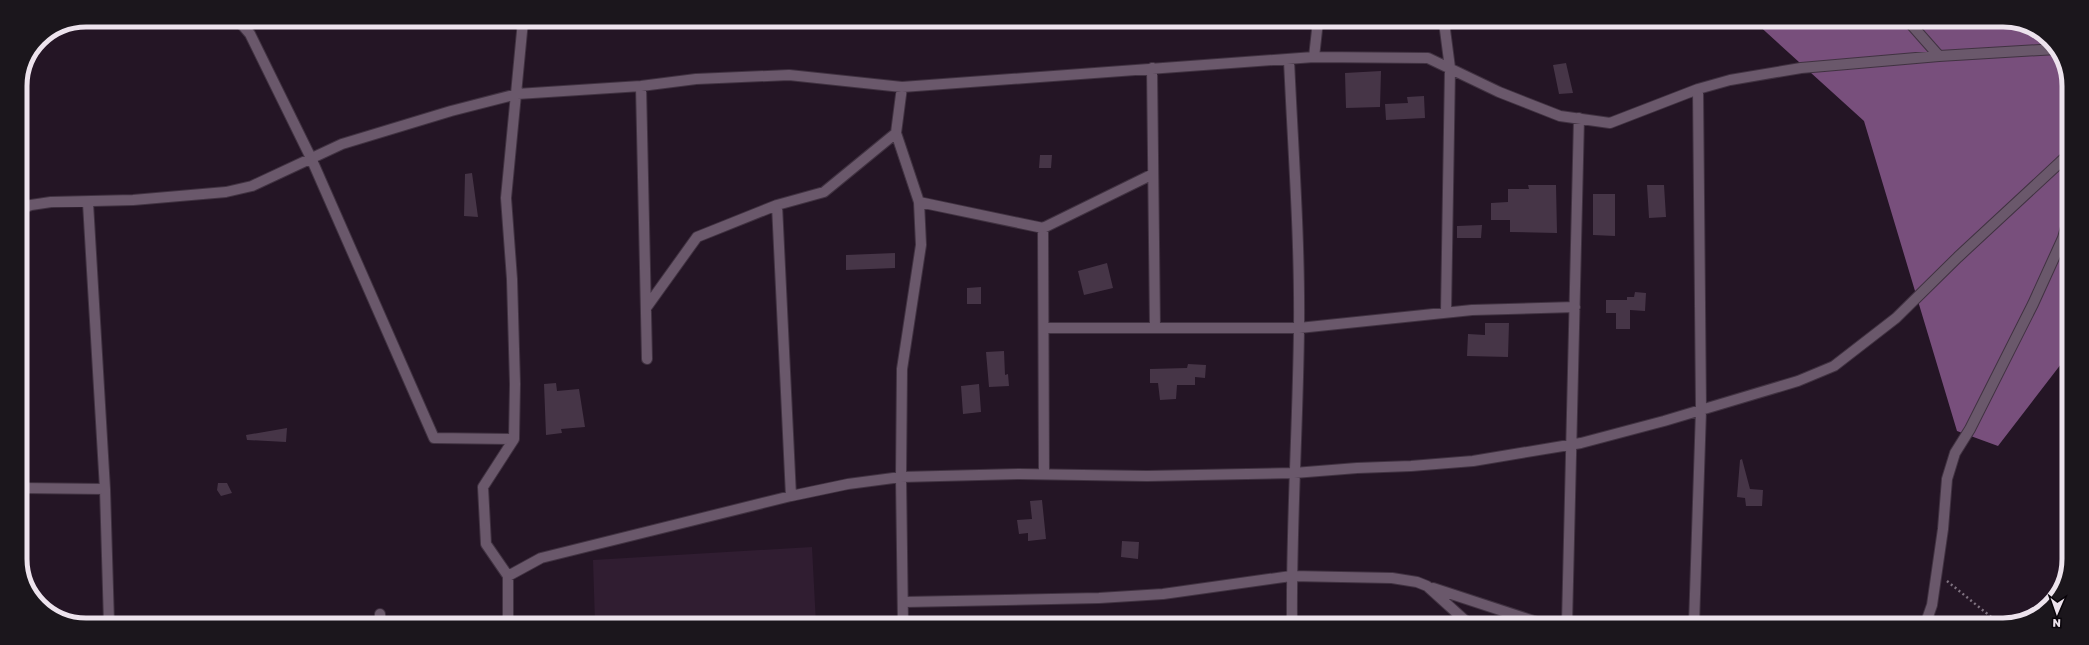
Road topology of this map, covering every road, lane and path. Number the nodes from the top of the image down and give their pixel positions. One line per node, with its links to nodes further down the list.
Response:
1 (244, 27): 18 (street)
2 (522, 27): 15 (street)
3 (1317, 27): 8 (street)
4 (1445, 27): 11 (street)
5 (1913, 27): 7 (street)
6 (2049, 49): 7 (street)
7 (1939, 56): 14 (street)
8 (1314, 57): 9 (street); 11 (street)
9 (1289, 60): 10 (street); 32 (street)
10 (1152, 68): 13 (street); 20 (street)
11 (1450, 68): 16 (street); 29 (street)
12 (641, 86): 13 (street); 15 (street); 28 (street)
13 (902, 87): 17 (street)
14 (1698, 89): 16 (street); 34 (street)
15 (517, 94): 18 (street); 35 (street)
16 (1579, 118): 27 (street)
17 (896, 132): 21 (street); 23 (street)
18 (311, 158): 22 (street); 35 (street)
19 (2062, 160): 34 (street)
20 (1153, 174): 25 (street); 31 (street)
21 (919, 202): 25 (street); 39 (street)
22 (88, 203): 24 (street); 41 (street)
23 (777, 205): 28 (street); 42 (street)
24 (27, 206)
25 (1043, 228): 30 (street)
26 (2062, 240): 43 (street)
27 (1575, 306): 29 (street); 36 (street)
28 (646, 308): 33 (street)
29 (1446, 312): 32 (street)
30 (1044, 328): 31 (street); 37 (street)
31 (1155, 328): 32 (street)
32 (1299, 328): 38 (street)
33 (647, 359)
34 (1701, 410): 36 (street); 55 (street)
35 (514, 439): 44 (street)
36 (1572, 444): 38 (street); 54 (street)
37 (1044, 474): 38 (street); 39 (street)
38 (1294, 474): 45 (street)
39 (901, 478): 42 (street); 47 (street)
40 (27, 488): 41 (street)
41 (105, 489): 48 (street)
42 (791, 496): 44 (street)
43 (1938, 573): 56 (street); 57 (path)
44 (508, 576): 49 (street)
45 (1291, 576): 46 (street); 47 (street); 51 (street)
46 (1427, 586): 52 (street); 53 (street)
47 (904, 602): 50 (street)
48 (109, 618)
49 (508, 618)
50 (903, 618)
51 (1292, 618)
52 (1462, 618)
53 (1525, 618)
54 (1568, 618)
55 (1694, 618)
56 (1927, 618)
57 (1993, 618)

